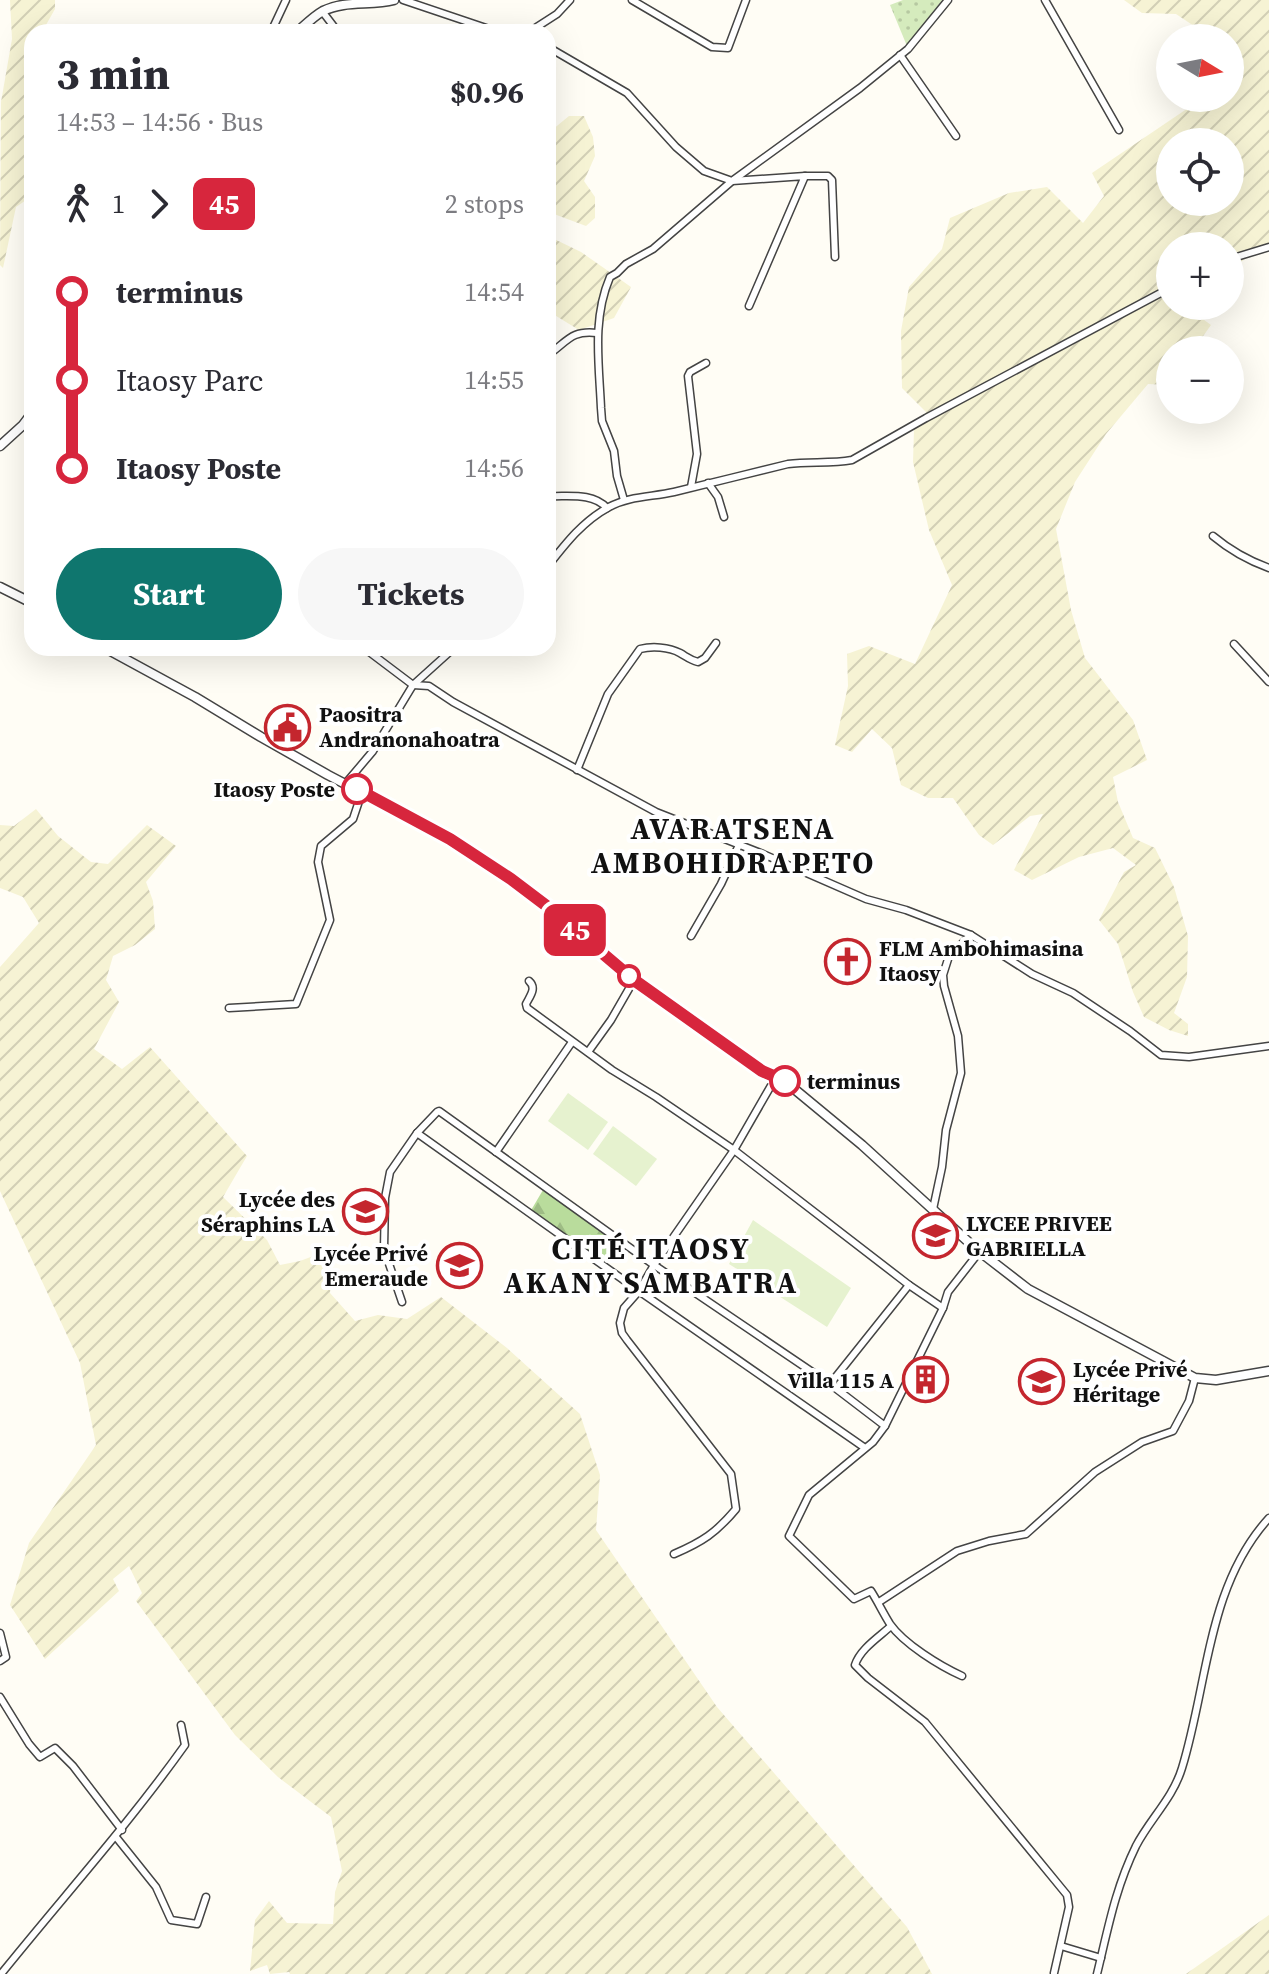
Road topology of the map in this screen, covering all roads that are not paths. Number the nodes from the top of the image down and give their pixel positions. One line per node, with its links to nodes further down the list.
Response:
1 (286, 0): 10 (street)
2 (394, 0): 9 (street)
3 (403, 0): 13 (street)
4 (570, 0): 14 (street)
5 (632, 0): 6 (street)
6 (746, 0)
7 (948, 0): 16 (street)
8 (1045, 0): 17 (street)
9 (322, 11): 11 (street); 12 (street)
10 (275, 24)
11 (307, 24)
12 (332, 24)
13 (474, 24)
14 (541, 24)
15 (556, 52): 20 (street)
16 (900, 55): 18 (street); 20 (street)
17 (1119, 130)
18 (956, 136)
19 (805, 176): 20 (street); 23 (street); 25 (street)
20 (732, 181): 26 (street)
21 (1269, 247): 22 (street)
22 (1244, 255)
23 (835, 257)
24 (1156, 295): 31 (street)
25 (749, 306)
26 (597, 333): 27 (street); 34 (street)
27 (556, 349)
28 (706, 363): 32 (street)
29 (23, 425): 30 (street)
30 (0, 446)
31 (708, 483): 32 (street); 36 (street)
32 (691, 487): 34 (street)
33 (556, 496): 35 (street)
34 (624, 500): 35 (street)
35 (607, 508): 38 (street)
36 (724, 517)
37 (1213, 536): 39 (street)
38 (556, 556)
39 (1269, 568)
40 (0, 587): 41 (street)
41 (24, 599)
42 (716, 643): 49 (street)
43 (1234, 644): 47 (street)
44 (120, 656): 50 (street)
45 (375, 656): 48 (street)
46 (445, 656): 48 (street)
47 (1269, 682)
48 (413, 685): 49 (street); 50 (street)
49 (577, 770): 52 (street)
50 (346, 783): 51 (street)
51 (363, 791): 55 (street); 57 (street)
52 (739, 845): 53 (street); 54 (street)
53 (971, 935): 59 (street); 65 (street)
54 (691, 936)
55 (634, 980): 60 (street); 61 (street)
56 (529, 981): 58 (street)
57 (229, 1008)
58 (572, 1042): 60 (street); 64 (street)
59 (1269, 1046)
60 (588, 1052): 63 (street)
61 (776, 1077): 63 (street); 65 (street)
62 (417, 1133): 64 (street); 69 (street); 70 (street)
63 (734, 1150): 67 (street); 68 (street)
64 (496, 1152): 67 (street)
65 (933, 1209): 66 (street)
66 (980, 1251): 71 (street); 73 (street)
67 (654, 1265): 69 (street); 74 (street)
68 (909, 1285): 71 (street); 74 (street)
69 (639, 1291): 76 (street); 78 (street)
70 (402, 1302)
71 (943, 1308): 75 (street)
72 (1269, 1371): 73 (street)
73 (1195, 1378): 79 (street)
74 (830, 1384): 75 (street)
75 (885, 1426): 76 (street)
76 (865, 1448): 79 (street)
77 (1269, 1518): 90 (street)
78 (674, 1554)
79 (879, 1602): 80 (street)
80 (891, 1626): 83 (street); 89 (street)
81 (0, 1633): 82 (street)
82 (0, 1661)
83 (962, 1676)
84 (0, 1697): 86 (street)
85 (181, 1725): 86 (street)
86 (122, 1830): 87 (street)
87 (116, 1837): 88 (street); 92 (street)
88 (206, 1897)
89 (1061, 1946): 90 (street); 91 (street)
90 (1101, 1958): 93 (street)
91 (1054, 1973)
92 (1, 1974)
93 (1097, 1974)

